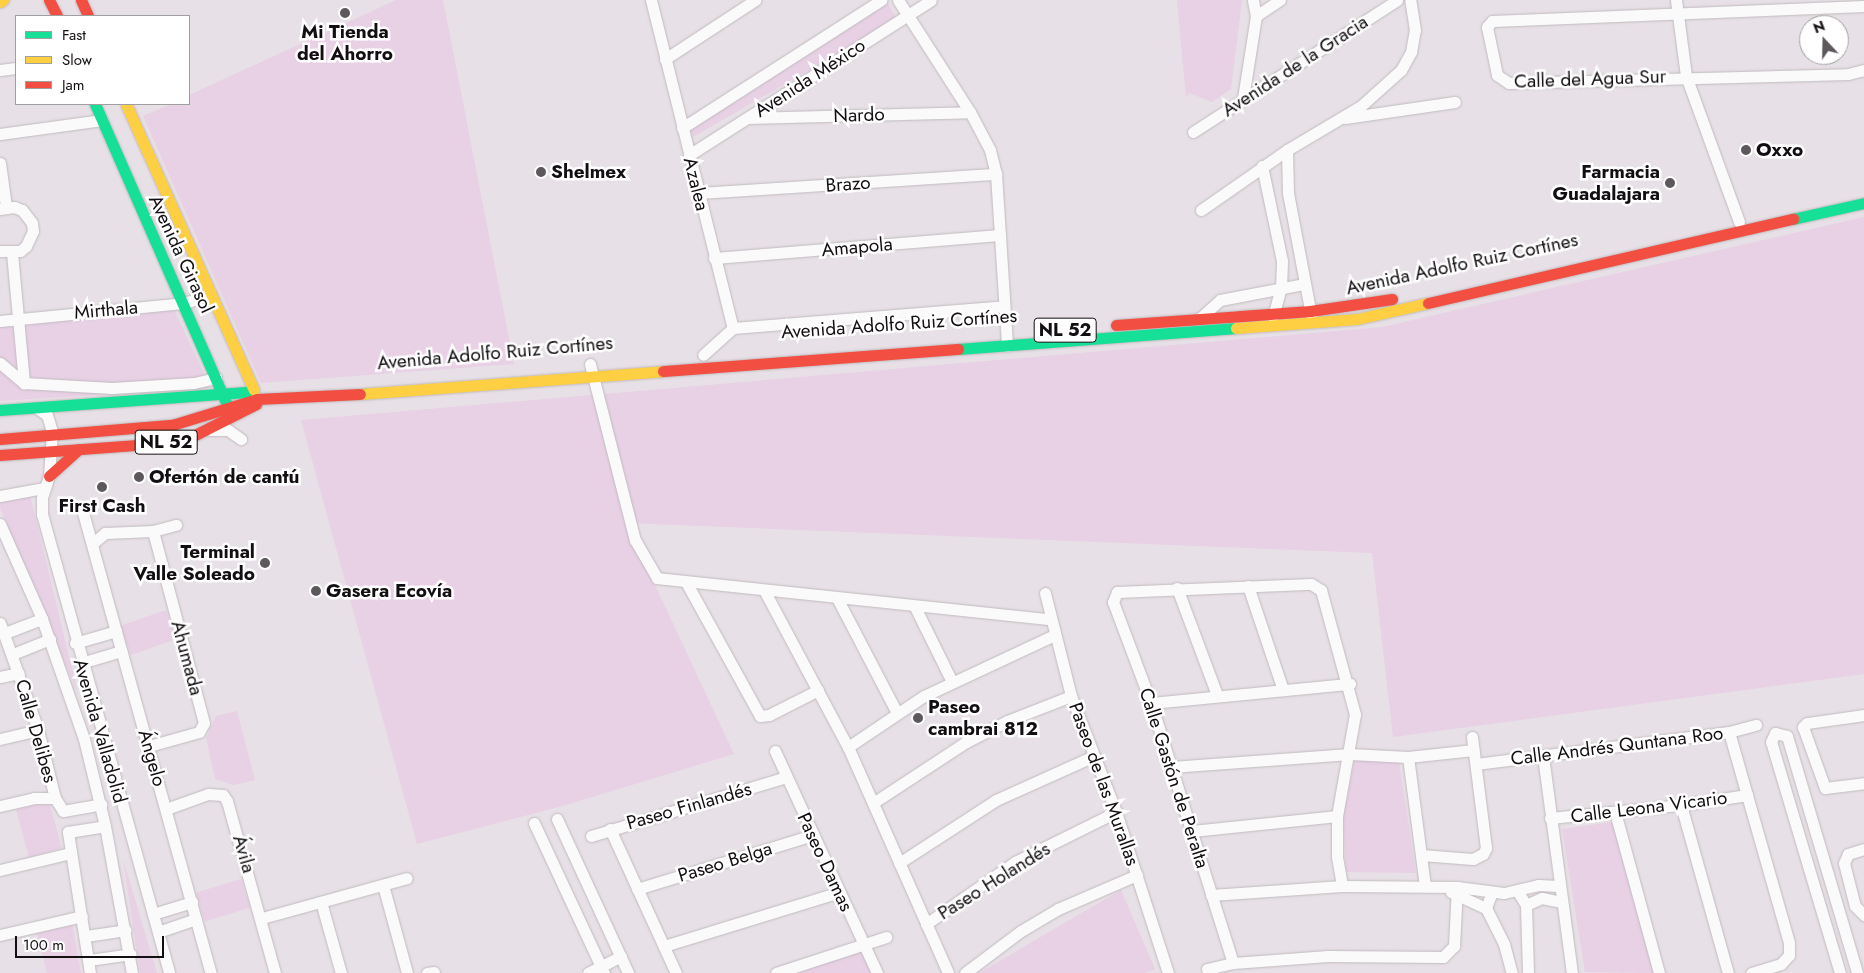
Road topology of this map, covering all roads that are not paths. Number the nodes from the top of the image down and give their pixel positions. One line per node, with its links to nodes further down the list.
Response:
1 (49, 0): 14 (main road)
2 (81, 0): 15 (main road)
3 (651, 0): 19 (street, Azalea)
4 (755, 0): 19 (street)
5 (881, 0): 32 (street, Avenida México)
6 (898, 0): 16 (street)
7 (931, 0): 16 (street, Avenida México)
8 (1253, 0): 18 (street)
9 (1280, 0): 18 (street)
10 (1398, 0): 24 (street, Avenida de la Gracia)
11 (1410, 0): 30 (street)
12 (1676, 0): 17 (street)
13 (1864, 6): 17 (street)
14 (56, 15)
15 (88, 15)
16 (908, 15): 28 (street); 29 (street, Avenida México)
17 (1677, 15): 23 (street); 23 (street, Calle del Agua Sur)
18 (1256, 16): 24 (street)
19 (665, 59): 32 (street, Azalea)
20 (15, 68): 21 (street)
21 (0, 70)
22 (1864, 70): 23 (street, Calle del Agua Sur)
23 (1686, 76): 45 (street)
24 (1244, 98): 33 (street, Avenida de la Gracia)
25 (1455, 102): 30 (street)
26 (96, 105): 31 (main road, Avenida Girasol)
27 (126, 105): 51 (main road, Avenida Girasol)
28 (970, 112): 29 (street, Nardo); 39 (street)
29 (747, 118): 36 (street, Avenida México)
30 (1341, 118): 35 (street)
31 (102, 120): 34 (street); 52 (main road, Avenida Girasol)
32 (682, 128): 36 (street, Azalea)
33 (1192, 132)
34 (0, 134)
35 (1287, 150): 38 (street); 49 (street)
36 (689, 155): 41 (street, Azalea)
37 (0, 163): 43 (street)
38 (1262, 166): 44 (street); 50 (street)
39 (996, 174): 41 (street, Brazo); 46 (street)
40 (1864, 192): 45 (main road, Avenida Adolfo Ruiz Cortínes / NL 52)
41 (700, 193): 48 (street, Azalea)
42 (1864, 203): 45 (main road)
43 (3, 208): 47 (street)
44 (1201, 210)
45 (1741, 226): 54 (main road, Avenida Adolfo Ruiz Cortínes / NL 52); 58 (main road)
46 (1000, 235): 48 (street, Amapola); 53 (street)
47 (6, 252): 55 (street)
48 (714, 258): 59 (street, Azalea)
49 (1304, 284): 50 (street); 54 (street)
50 (1281, 288): 56 (street); 58 (street)
51 (210, 294): 52 (street, Mirthala); 67 (main road, Avenida Girasol)
52 (185, 303): 55 (street, Mirthala); 65 (main road, Avenida Girasol)
53 (1004, 306): 59 (street); 60 (street)
54 (1310, 311): 58 (main road, Avenida Adolfo Ruiz Cortínes / NL 52)
55 (18, 318): 57 (street, Mirthala); 66 (street)
56 (1199, 319): 58 (main road, Avenida Adolfo Ruiz Cortínes / NL 52); 60 (main road, Avenida Adolfo Ruiz Cortínes / NL 52)
57 (0, 320)
58 (1278, 320): 60 (main road)
59 (733, 328): 61 (street)
60 (1007, 340): 61 (main road, Avenida Adolfo Ruiz Cortínes / NL 52); 64 (main road)
61 (699, 355)
62 (606, 362): 64 (main road, Avenida Adolfo Ruiz Cortínes / NL 52)
63 (0, 363): 66 (street)
64 (583, 367): 67 (main road); 67 (main road, Avenida Adolfo Ruiz Cortínes / NL 52); 88 (street)
65 (216, 378): 66 (street); 68 (main road, Avenida Girasol)
66 (24, 383)
67 (255, 397): 68 (main road, Avenida Adolfo Ruiz Cortínes / NL 52); 68 (main road); 72 (main road, Avenida Adolfo Ruiz Cortínes / NL 52)
68 (225, 400): 69 (main road, Avenida Adolfo Ruiz Cortínes / NL 52); 72 (main road, Avenida Girasol); 74 (main road)
69 (42, 411): 70 (main road, Avenida Adolfo Ruiz Cortínes / NL 52); 71 (main road); 74 (street, Avenida Valladolid)
70 (0, 412)
71 (0, 418)
72 (233, 418): 73 (main road, Avenida Adolfo Ruiz Cortínes / NL 52)
73 (200, 433): 76 (street); 77 (main road, Avenida Adolfo Ruiz Cortínes / NL 52)
74 (52, 436): 75 (main road); 78 (street, Avenida Valladolid)
75 (0, 438)
76 (241, 439)
77 (79, 449): 78 (main road, Avenida Adolfo Ruiz Cortínes / NL 52); 80 (main road)
78 (51, 452): 79 (main road, Avenida Adolfo Ruiz Cortínes / NL 52); 80 (street, Avenida Valladolid)
79 (0, 456)
80 (49, 476): 81 (street, Avenida Valladolid)
81 (44, 488): 82 (street); 101 (street, Avenida Valladolid)
82 (0, 496)
83 (82, 509): 87 (street, Ángelo)
84 (0, 524): 95 (street, Avenida Valladolid)
85 (176, 525): 86 (street)
86 (153, 532): 87 (street); 121 (street, Ahumada)
87 (93, 543): 98 (street, Ángelo)
88 (686, 582): 91 (street); 109 (street)
89 (1248, 586): 90 (street); 108 (street); 110 (street)
90 (1178, 588): 112 (street); 113 (street, Calle Gastón de Peralta)
91 (764, 590): 93 (street); 109 (street)
92 (1045, 593): 96 (street, Paseo de las Murallas)
93 (837, 598): 94 (street); 114 (street)
94 (915, 606): 96 (street); 107 (street)
95 (42, 619): 97 (street); 100 (street, Avenida Valladolid)
96 (1050, 619): 99 (street, Paseo de las Murallas)
97 (3, 628): 103 (street, Calle Delibes)
98 (116, 631): 101 (street); 102 (street, Ángelo)
99 (1054, 636): 107 (street); 111 (street, Paseo de las Murallas)
100 (50, 639): 103 (street); 136 (street, Avenida Valladolid)
101 (75, 643): 104 (street, Avenida Valladolid)
102 (121, 651): 104 (street); 121 (street, Ángelo)
103 (14, 654): 105 (street, Calle Delibes)
104 (81, 663): 173 (street, Avenida Valladolid)
105 (19, 673): 106 (street); 117 (street, Calle Delibes)
106 (0, 677)
107 (952, 682): 114 (street)
108 (1350, 684): 110 (street); 125 (street)
109 (818, 690): 122 (street)
110 (1283, 690): 112 (street)
111 (1071, 696): 126 (street, Paseo de las Murallas); 135 (street)
112 (1216, 696): 113 (street)
113 (1150, 703): 130 (street, Calle Gastón de Peralta)
114 (897, 712): 122 (street)
115 (1864, 715): 132 (street)
116 (1756, 725): 118 (street, Calle Andrés Quntana Roo)
117 (38, 730): 120 (street); 134 (street, Calle Delibes)
118 (1729, 732): 127 (street, Calle Andrés Quntana Roo); 133 (street)
119 (1472, 737): 123 (street)
120 (0, 739)
121 (149, 746): 139 (street, Ángelo)
122 (848, 746): 135 (street)
123 (1474, 750): 128 (street); 129 (street)
124 (775, 751): 131 (street, Paseo Damas)
125 (1350, 754): 128 (street); 130 (street); 142 (street)
126 (1094, 756): 140 (street, Paseo de las Murallas); 154 (street)
127 (1543, 756): 129 (street, Calle Andrés Quntana Roo); 143 (street)
128 (1408, 757): 153 (street)
129 (1476, 764): 153 (street)
130 (1171, 766): 148 (street, Calle Gastón de Peralta)
131 (786, 778): 147 (street, Paseo Finlandés); 149 (street, Paseo Damas)
132 (1864, 783)
133 (1747, 795): 137 (street, Calle Leona Vicario); 212 (street)
134 (55, 798): 136 (street, Calle Delibes); 138 (street)
135 (873, 803): 154 (street)
136 (101, 804): 146 (street, Avenida Valladolid)
137 (1681, 805): 141 (street, Calle Leona Vicario); 211 (street)
138 (0, 806)
139 (166, 809): 168 (street, Ángelo); 176 (street, Ávila)
140 (1116, 812): 156 (street, Paseo de las Murallas); 178 (street, Paseo Holandés)
141 (1615, 812): 143 (street, Calle Leona Vicario); 210 (street)
142 (1337, 816): 148 (street); 159 (street)
143 (1550, 818): 161 (street)
144 (557, 819): 187 (street)
145 (534, 823): 190 (street)
146 (106, 826): 152 (street); 179 (street, Avenida Valladolid)
147 (610, 830): 150 (street, Paseo Finlandés); 162 (street)
148 (1192, 831): 167 (street, Calle Gastón de Peralta)
149 (812, 835): 162 (street, Paseo Belga); 164 (street, Paseo Damas)
150 (591, 836)
151 (1864, 849): 174 (street)
152 (71, 853): 155 (street); 175 (street)
153 (1421, 855): 160 (street)
154 (899, 863): 178 (street)
155 (0, 870)
156 (1137, 875): 206 (street); 207 (street, Paseo de las Murallas)
157 (407, 878): 158 (street)
158 (383, 885): 169 (street); 199 (street)
159 (1342, 886): 160 (street); 167 (street)
160 (1425, 886): 163 (street)
161 (1559, 886): 166 (street); 170 (street)
162 (637, 889): 185 (street)
163 (1453, 890): 165 (street); 172 (street); 189 (street)
164 (839, 892): 184 (street, Paseo Damas); 185 (street)
165 (1492, 892): 166 (street); 172 (street)
166 (1518, 892): 171 (street)
167 (1211, 895): 189 (street, Calle Gastón de Peralta)
168 (192, 902): 173 (street); 177 (street, Ángelo)
169 (321, 902): 176 (street); 198 (street)
170 (1561, 902): 171 (street); 192 (street)
171 (1526, 904): 209 (street)
172 (1486, 908): 208 (street)
173 (153, 914): 180 (street, Avenida Valladolid)
174 (1864, 915)
175 (82, 916): 181 (street); 182 (street)
176 (262, 918): 197 (street, Ávila)
177 (196, 919): 180 (street); 196 (street, Ángelo)
178 (926, 924): 205 (street)
179 (126, 930): 182 (street); 186 (street, Avenida Valladolid)
180 (158, 932): 195 (street, Avenida Valladolid)
181 (0, 935)
182 (86, 936): 188 (street)
183 (886, 937): 184 (street)
184 (864, 945): 203 (street); 204 (street, Paseo Damas)
185 (664, 946): 202 (street)
186 (131, 954): 188 (street); 194 (street, Avenida Valladolid)
187 (621, 956): 190 (street); 201 (street)
188 (89, 960): 193 (street)
189 (1233, 963): 191 (street)
190 (602, 969): 200 (street)
191 (1207, 969)
192 (1571, 972)
193 (90, 973)
194 (132, 973)
195 (169, 973)
196 (211, 973)
197 (275, 973)
198 (341, 973)
199 (407, 973)
200 (588, 973)
201 (628, 973)
202 (676, 973)
203 (776, 973)
204 (877, 973)
205 (948, 973)
206 (965, 973)
207 (1168, 973)
208 (1512, 973)
209 (1528, 973)
210 (1659, 973)
211 (1728, 973)
212 (1751, 973)
213 (1840, 973): 214 (street)
214 (1857, 973)

